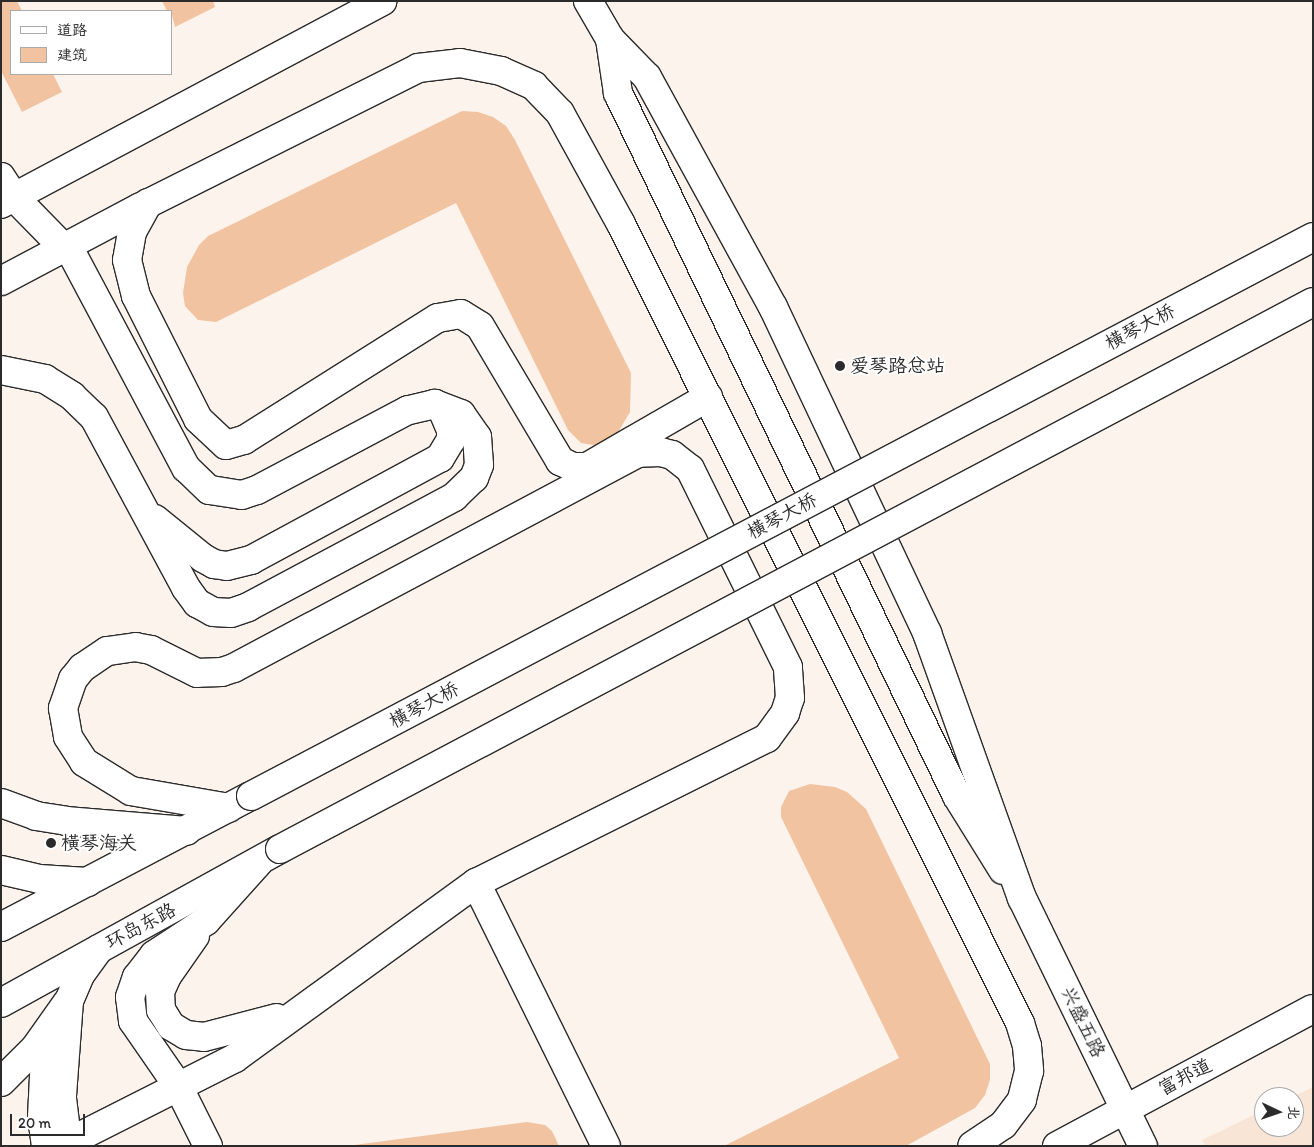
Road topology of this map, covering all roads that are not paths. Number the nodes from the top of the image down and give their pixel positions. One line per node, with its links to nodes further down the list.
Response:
1 (382, 1): 4 (street)
2 (588, 1): 3 (street)
3 (610, 39): 23 (street); 23 (street)
4 (5, 192): 7 (street)
5 (148, 204): 7 (street); 11 (street); 11 (street)
6 (1313, 236): 14 (street, 横琴大桥, bridge)
7 (66, 247): 8 (street); 12 (street)
8 (1, 281)
9 (1313, 302): 17 (street, bridge)
10 (1, 370): 13 (street)
11 (708, 397): 37 (street)
12 (435, 404): 13 (street); 13 (street)
13 (144, 510)
14 (240, 802): 16 (street); 22 (street)
15 (1, 803): 16 (street)
16 (187, 831): 21 (street)
17 (270, 856): 24 (street); 26 (street, 环岛东路)
18 (1, 870): 19 (street)
19 (39, 879): 20 (street); 21 (street)
20 (1, 882)
21 (88, 882): 25 (street)
22 (476, 884): 30 (street); 36 (street)
23 (1022, 898): 33 (street, 兴盛五路)
24 (206, 921): 30 (street); 32 (street)
25 (1, 927)
26 (99, 949): 27 (street); 28 (street, 环岛东路)
27 (69, 1001): 31 (street); 34 (street)
28 (1, 1003)
29 (1313, 1009): 33 (street, 富邦道)
30 (295, 1012): 32 (street)
31 (1, 1082)
32 (178, 1086): 34 (street); 35 (street)
33 (1125, 1108): 38 (street, 富邦道); 39 (street, 兴盛五路)
34 (63, 1144)
35 (208, 1146)
36 (606, 1146)
37 (972, 1146)
38 (1057, 1146)
39 (1143, 1146)

